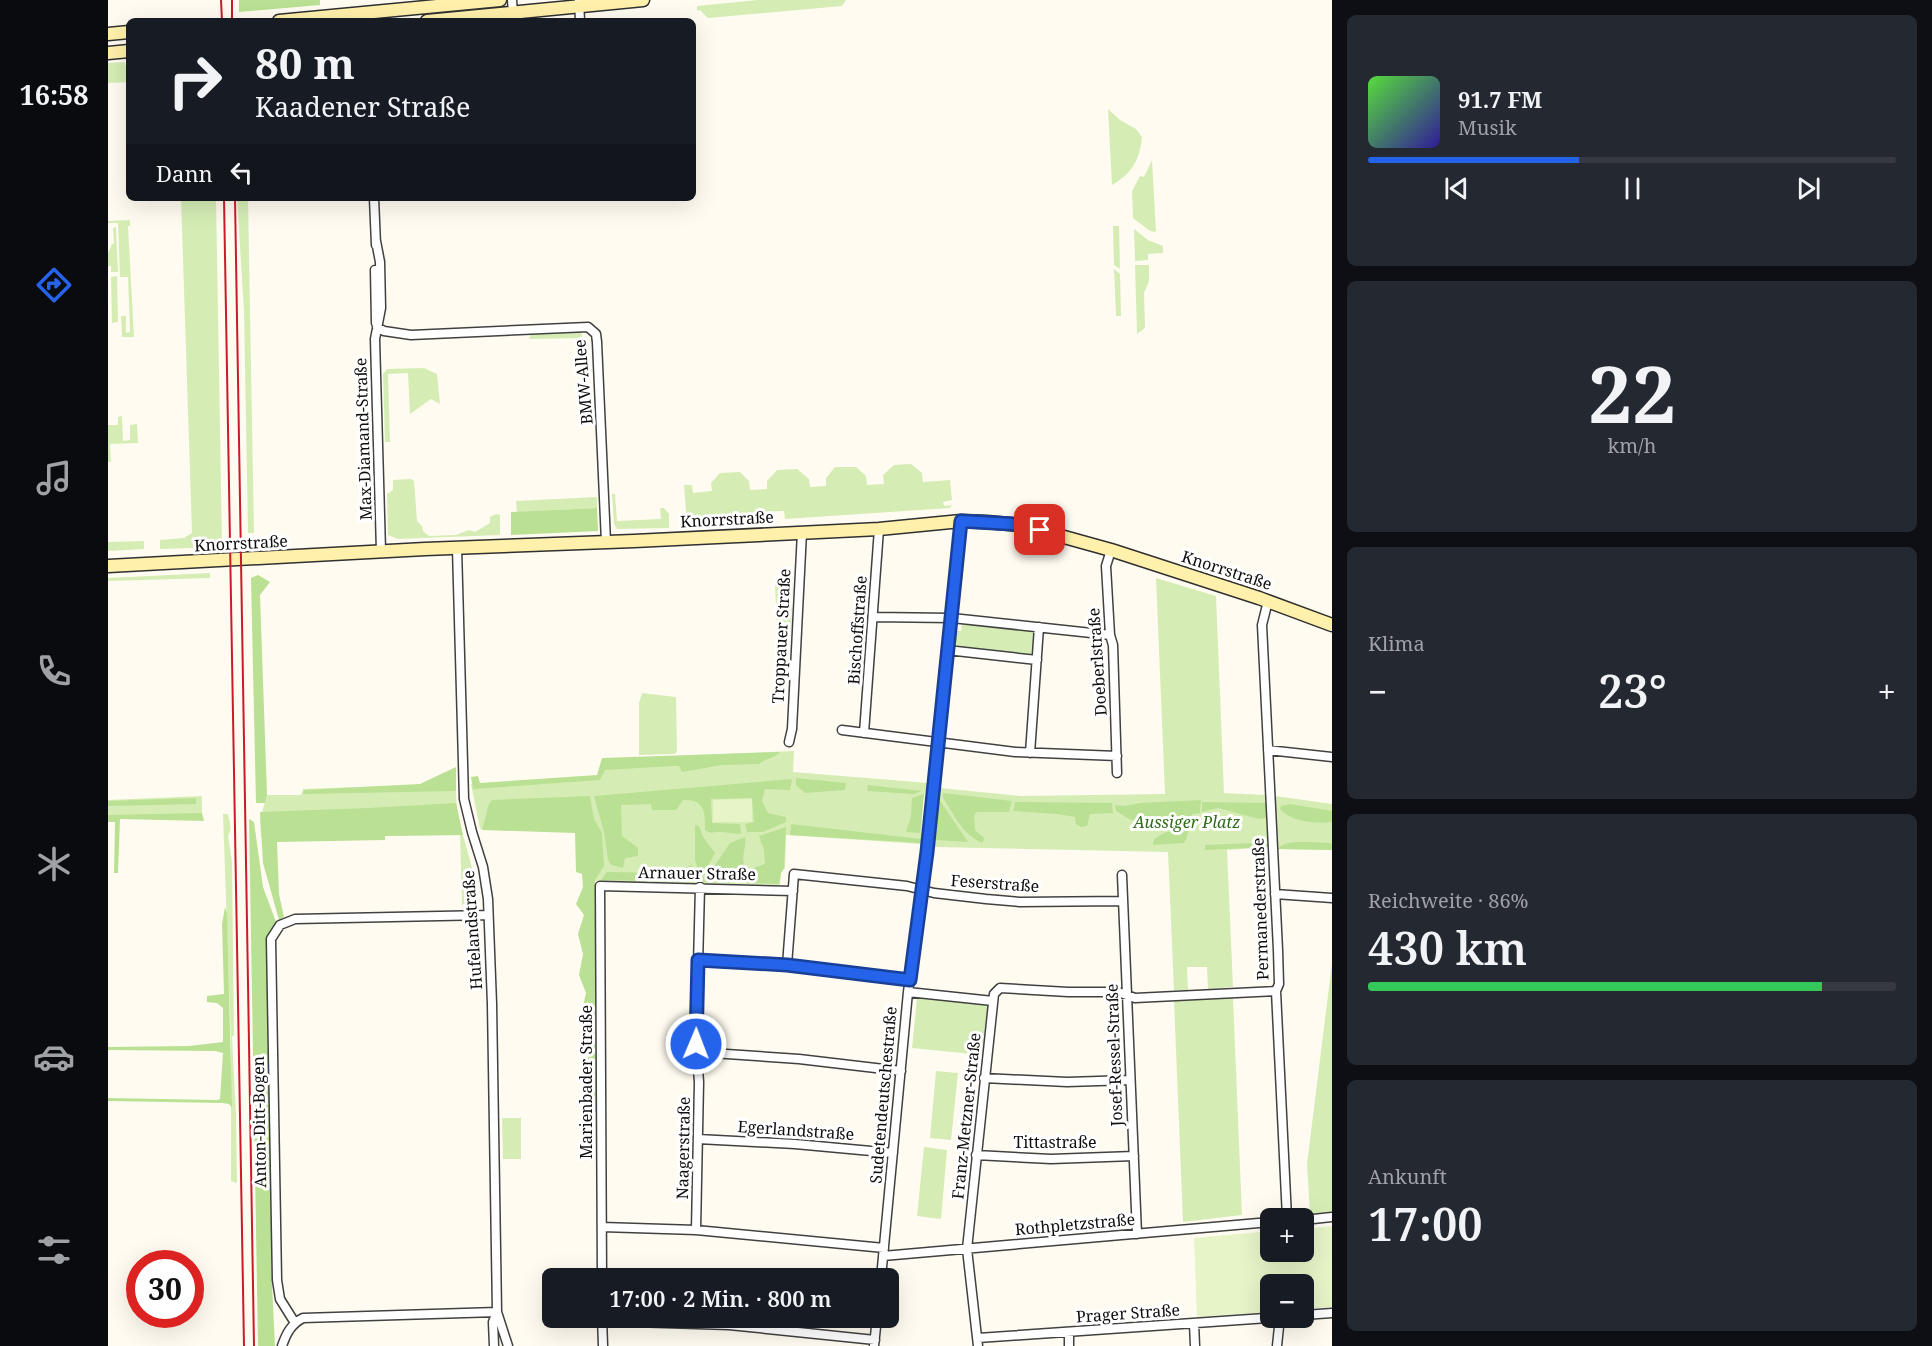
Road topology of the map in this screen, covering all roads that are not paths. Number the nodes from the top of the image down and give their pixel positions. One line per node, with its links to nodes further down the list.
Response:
1 (500, 0): 6 (street)
2 (512, 0): 5 (street)
3 (643, 0): 4 (street)
4 (579, 3): 5 (street); 9 (street)
5 (513, 13): 8 (street)
6 (364, 17): 7 (street)
7 (343, 18)
8 (459, 18)
9 (580, 18)
10 (126, 32): 11 (street)
11 (108, 34)
12 (126, 51): 13 (street)
13 (108, 53)
14 (374, 201): 15 (street, Max-Diamand-Straße)
15 (377, 327): 19 (street, BMW-Allee); 22 (street, Max-Diamand-Straße)
16 (961, 521): 17 (street, Knorrstraße); 21 (street, Knorrstraße); 26 (street, Sudetendeutschestraße)
17 (879, 529): 18 (street, Knorrstraße); 25 (street, Bischoffstraße)
18 (802, 532): 19 (street, Knorrstraße); 34 (street, Troppauer Straße)
19 (606, 542): 20 (street, Knorrstraße)
20 (457, 548): 22 (street, Knorrstraße); 49 (street, Hufelandstraße)
21 (1111, 550): 24 (street, Knorrstraße); 29 (street, Doeberlstraße)
22 (381, 551): 23 (street, Knorrstraße)
23 (108, 566)
24 (1268, 601): 27 (street, Knorrstraße); 36 (street, Permanederstraße)
25 (873, 617): 26 (street); 33 (street, Bischoffstraße)
26 (952, 618): 28 (street); 30 (street, Sudetendeutschestraße)
27 (1332, 625)
28 (1040, 627): 29 (street); 31 (street)
29 (1110, 635): 38 (street, Doeberlstraße)
30 (947, 650): 31 (street); 35 (street, Sudetendeutschestraße)
31 (1037, 660): 37 (street)
32 (842, 730): 33 (street)
33 (864, 733): 35 (street)
34 (789, 742)
35 (938, 742): 37 (street); 44 (street, Sudetendeutschestraße)
36 (1268, 750): 39 (street); 46 (street, Permanederstraße)
37 (1030, 753): 38 (street)
38 (1117, 756): 40 (street, Doeberlstraße)
39 (1332, 757)
40 (1117, 773)
41 (1122, 875): 48 (street, Josef-Ressel-Straße)
42 (600, 886): 43 (street, Arnauer Straße); 69 (street, Marienbader Straße)
43 (700, 887): 45 (street, Arnauer Straße); 50 (street, Naagerstraße)
44 (922, 889): 45 (street, Feserstraße); 48 (street, Feserstraße); 52 (street, Sudetendeutschestraße)
45 (793, 891): 51 (street)
46 (1275, 894): 47 (street); 53 (street, Permanederstraße)
47 (1332, 898)
48 (1123, 901): 55 (street, Josef-Ressel-Straße)
49 (488, 915): 76 (street, Hufelandstraße); 80 (street, Anton-Ditt-Bogen)
50 (698, 960): 51 (street); 57 (street, Naagerstraße)
51 (787, 965): 52 (street)
52 (910, 980): 54 (street, Sudetendeutschestraße)
53 (1276, 991): 55 (street); 65 (street, Permanederstraße)
54 (908, 993): 56 (street); 58 (street, Sudetendeutschestraße)
55 (1127, 995): 56 (street, Franz-Metzner-Straße); 60 (street, Josef-Ressel-Straße)
56 (993, 1001): 59 (street, Franz-Metzner-Straße)
57 (697, 1052): 58 (street); 61 (street, Naagerstraße)
58 (901, 1071): 62 (street, Sudetendeutschestraße)
59 (984, 1078): 60 (street); 63 (street, Franz-Metzner-Straße)
60 (1130, 1080): 64 (street, Josef-Ressel-Straße)
61 (698, 1139): 62 (street, Egerlandstraße); 70 (street, Naagerstraße)
62 (893, 1153): 73 (street, Sudetendeutschestraße)
63 (976, 1155): 64 (street, Tittastraße); 72 (street, Franz-Metzner-Straße)
64 (1134, 1156): 71 (street, Josef-Ressel-Straße)
65 (1287, 1208)
66 (1332, 1217): 67 (street)
67 (1314, 1219)
68 (1260, 1223): 71 (street, Rothpletzstraße)
69 (602, 1227): 70 (street, Rothpletzstraße); 74 (street, Marienbader Straße)
70 (696, 1230): 73 (street, Rothpletzstraße)
71 (1137, 1234): 72 (street, Rothpletzstraße)
72 (967, 1249): 73 (street, Rothpletzstraße); 87 (street, Franz-Metzner-Straße)
73 (883, 1252): 75 (street, Sudetendeutschestraße)
74 (602, 1268)
75 (882, 1268)
76 (497, 1312): 80 (street); 90 (street, Hufelandstraße); 91 (street, Hufelandstraße)
77 (1332, 1313): 78 (street)
78 (1314, 1315)
79 (1260, 1318): 81 (street, Prager Straße)
80 (295, 1323): 89 (street)
81 (1194, 1323): 86 (street, Prager Straße); 94 (street)
82 (602, 1328): 92 (street)
83 (753, 1328): 88 (street)
84 (876, 1328): 88 (street)
85 (1279, 1328): 95 (street)
86 (1069, 1332): 87 (street, Prager Straße); 93 (street)
87 (978, 1342)
88 (874, 1343)
89 (282, 1346)
90 (495, 1346)
91 (508, 1346)
92 (603, 1346)
93 (1069, 1346)
94 (1195, 1346)
95 (1277, 1346)

